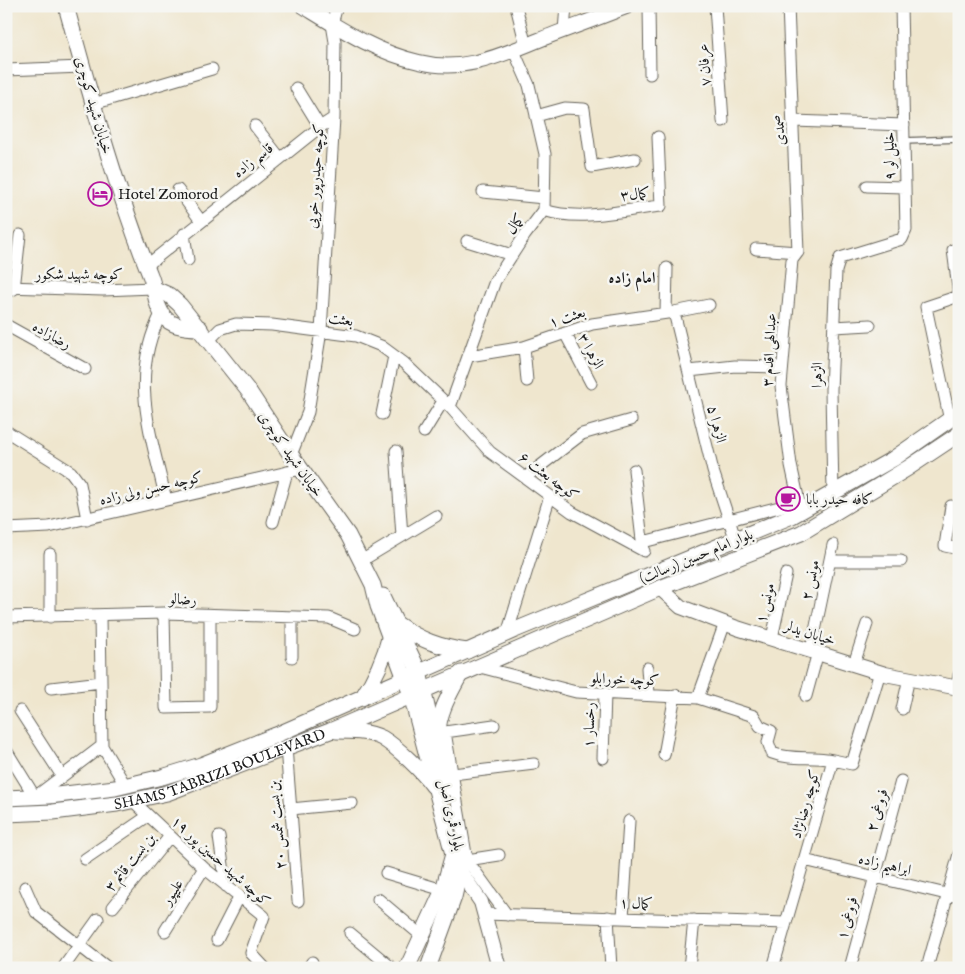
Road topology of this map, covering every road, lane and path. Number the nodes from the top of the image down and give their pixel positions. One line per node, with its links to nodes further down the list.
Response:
1 (66, 6): 14 (main road, خیابان شهید کوچری)
2 (303, 6): 11 (street)
3 (337, 6): 11 (street)
4 (516, 6): 13 (street, کمال)
5 (566, 6): 12 (street)
6 (628, 6): 12 (street)
7 (649, 6): 17 (street)
8 (715, 6): 22 (street, عرفان ۷)
9 (788, 6): 23 (street, صمدی)
10 (901, 6): 24 (street, خلیل لو ۹)
11 (332, 24): 13 (street); 21 (street, کوچه حیدرپور خویی)
12 (564, 31): 13 (street)
13 (520, 49): 20 (street, کمال)
14 (82, 67): 15 (street); 19 (main road, خیابان شهید کوچری)
15 (6, 70)
16 (212, 70): 19 (street)
17 (650, 74)
18 (296, 88): 26 (street)
19 (92, 104): 48 (main road, خیابان شهید کوچری)
20 (536, 116): 31 (street); 36 (street, کمال)
21 (334, 118): 26 (street, قاسم زاده); 58 (street, کوچه حیدرپور خویی)
22 (723, 121)
23 (794, 121): 24 (street); 44 (street, صمدی)
24 (904, 125): 29 (street, خلیل لو ۹)
25 (255, 126): 30 (street)
26 (320, 127): 30 (street, قاسم زاده)
27 (658, 137): 37 (street, کمال۳)
28 (959, 140): 29 (lane)
29 (904, 142): 33 (street, خلیل لو ۹)
30 (280, 158): 38 (street, قاسم زاده)
31 (635, 159)
32 (867, 186): 33 (street)
33 (905, 187): 46 (street, خلیل لو ۹)
34 (178, 190): 38 (street)
35 (483, 192): 36 (street)
36 (544, 198): 37 (street, کمال)
37 (544, 210): 45 (street, کمال)
38 (201, 221): 39 (street, قاسم زاده)
39 (184, 234): 47 (street); 48 (street, قاسم زاده)
40 (20, 235): 51 (street)
41 (467, 242): 45 (street)
42 (756, 249): 44 (street)
43 (953, 250): 71 (street)
44 (798, 252): 64 (street, عبدالهی اقدم ۳)
45 (512, 255): 63 (street, کمال)
46 (840, 258): 57 (street, الزهرا)
47 (188, 260)
48 (146, 266): 50 (main road, خیابان شهید کوچری)
49 (667, 268): 54 (street, الزهرا ۵)
50 (153, 288): 51 (street, کوچه شهید شکور); 53 (main road, خیابان شهید کوچری); 60 (main road, خیابان شهید کوچری)
51 (9, 290)
52 (709, 305): 54 (street, بعثت ۱)
53 (162, 312): 60 (main road); 84 (street)
54 (670, 313): 59 (street, بعثت ۱); 66 (street, الزهرا ۵)
55 (6, 325): 65 (street, رضازاده)
56 (870, 325): 57 (street)
57 (834, 327): 82 (street, الزهرا)
58 (321, 331): 60 (street, بعثت); 62 (street, بعثت); 78 (street, کوچه حیدرپور خویی)
59 (565, 333): 61 (street, بعثت ۱); 68 (street, الزهرا ۳)
60 (204, 335): 78 (main road, خیابان شهید کوچری)
61 (524, 347): 63 (street, بعثت ۱); 67 (street)
62 (394, 356): 69 (street, بعثت); 70 (street)
63 (469, 356): 69 (street, کمال)
64 (782, 367): 66 (street); 85 (street, عبدالهی اقدم ۳)
65 (85, 370)
66 (689, 371): 89 (street, الزهرا ۵)
67 (527, 381)
68 (591, 383)
69 (446, 404): 74 (street, کمال); 81 (street, کوچه بعثت ۶)
70 (382, 414)
71 (955, 417): 82 (main road, بلوار امام حسین (رسالت))
72 (631, 420): 81 (street)
73 (6, 432): 88 (street)
74 (424, 432)
75 (959, 434): 76 (main road, بلوار امام حسین (رسالت))
76 (951, 445): 102 (main road, بلوار امام حسین (رسالت))
77 (396, 451): 92 (street)
78 (291, 455): 80 (main road, خیابان شهید کوچری)
79 (634, 470): 95 (street)
80 (294, 471): 84 (street, کوچه حسن ولی زاده); 90 (street); 98 (main road, خیابان شهید کوچری)
81 (526, 477): 83 (street, کوچه بعثت ۶)
82 (833, 494): 85 (main road, بلوار امام حسین (رسالت))
83 (550, 496): 95 (street, کوچه بعثت ۶); 113 (street)
84 (166, 500): 88 (street, کوچه حسن ولی زاده)
85 (800, 506): 89 (street); 93 (main road, بلوار امام حسین (رسالت))
86 (951, 506): 96 (street)
87 (436, 516): 92 (street)
88 (87, 519): 91 (street, کوچه حسن ولی زاده)
89 (730, 521): 93 (street, الزهرا ۵); 95 (street)
90 (273, 522)
91 (6, 529)
92 (402, 536): 98 (street)
93 (736, 541): 113 (main road, بلوار امام حسین (رسالت))
94 (833, 545): 99 (street, مونس ۲)
95 (643, 546)
96 (959, 549)
97 (50, 554): 107 (street)
98 (361, 561): 112 (main road, خیابان شهید کوچری)
99 (830, 561): 100 (street); 116 (street, مونس ۲)
100 (900, 561)
101 (786, 574): 114 (street, مونس ۱)
102 (660, 588): 109 (street, خیابان یدلر); 119 (main road, بلوار امام حسین (رسالت))
103 (164, 612): 104 (street, رضالو); 105 (street, رضالو); 105 (street)
104 (100, 615): 107 (street, رضالو); 126 (street)
105 (210, 615): 108 (street, رضالو)
106 (6, 617): 107 (street, رضالو)
107 (50, 617)
108 (292, 617): 111 (street, رضالو); 117 (street)
109 (725, 623): 114 (street, خیابان یدلر); 135 (street)
110 (867, 624): 118 (street)
111 (355, 629)
112 (393, 629): 115 (main road); 121 (main road, خیابان شهید کوچری); 125 (main road, خیابان شهید کوچری); 134 (main road)
113 (507, 634): 115 (main road, بلوار امام حسین (رسالت))
114 (772, 638): 116 (street, خیابان یدلر)
115 (467, 651): 121 (main road, بلوار امام حسین (رسالت))
116 (814, 651): 118 (street, خیابان یدلر); 133 (street, مونس ۲)
117 (292, 657)
118 (854, 664): 122 (street, خیابان یدلر)
119 (476, 666): 123 (main road, بلوار امام حسین (رسالت)); 130 (street, کوچه خورابلو)
120 (647, 668): 131 (street)
121 (420, 672): 125 (main road, SHAMS TABRIZI BOULEVARD); 129 (main road, خیابان شهید کوچری)
122 (880, 672): 124 (street, خیابان یدلر); 146 (street, کوچه رضانژاد)
123 (461, 673): 129 (main road, بلوار امام حسین (رسالت)); 143 (main road)
124 (909, 678): 127 (street, خیابان یدلر); 136 (street)
125 (405, 679): 129 (main road, خیابان شهید کوچری); 134 (main road, SHAMS TABRIZI BOULEVARD)
126 (101, 682): 128 (street); 140 (street)
127 (958, 684)
128 (51, 688)
129 (418, 692): 139 (main road, SHAMS TABRIZI BOULEVARD); 143 (main road, بلوار قمری اصل); 152 (main road, بلوار قمری اصل)
130 (605, 693): 131 (street, کوچه خورابلو); 145 (street, رخسار ۱)
131 (649, 694): 132 (street, کوچه خورابلو)
132 (675, 695): 135 (street, کوچه خورابلو); 144 (street)
133 (806, 696)
134 (362, 698): 151 (main road, SHAMS TABRIZI BOULEVARD)
135 (698, 698): 146 (street, کوچه خورابلو)
136 (902, 710)
137 (20, 711): 149 (street)
138 (494, 726): 148 (street)
139 (330, 731): 141 (main road, SHAMS TABRIZI BOULEVARD); 152 (main road)
140 (102, 746): 149 (street); 151 (street)
141 (286, 747): 155 (main road, SHAMS TABRIZI BOULEVARD); 157 (street, بن بست شمس ۲۰)
142 (6, 750): 153 (street)
143 (438, 751): 167 (main road, بلوار قمری اصل)
144 (664, 755)
145 (603, 758)
146 (834, 760): 166 (street, کوچه رضانژاد)
147 (534, 764): 148 (street)
148 (453, 774): 167 (street)
149 (62, 776): 153 (street)
150 (901, 781): 170 (street, فروغی ۲)
151 (125, 785): 153 (main road, SHAMS TABRIZI BOULEVARD)
152 (438, 793): 173 (main road, بلوار قمری اصل)
153 (35, 796): 154 (main road, SHAMS TABRIZI BOULEVARD)
154 (6, 798)
155 (132, 800): 158 (main road, SHAMS TABRIZI BOULEVARD); 159 (street, کوچه شهید حسین پور ۱۹)
156 (352, 803): 157 (street)
157 (291, 809): 177 (street, بن بست شمس ۲۰)
158 (6, 814)
159 (148, 816): 161 (street, کوچه شهید حسین پور ۱۹); 165 (street)
160 (629, 821): 182 (street)
161 (170, 836): 168 (street, کوچه شهید حسین پور ۱۹); 178 (street, بن بست قائم ۳)
162 (220, 837): 171 (street)
163 (959, 854): 174 (street)
164 (499, 855): 167 (street)
165 (85, 859)
166 (804, 860): 170 (street, ابراهیم زاده); 185 (street, کوچه رضانژاد)
167 (464, 866): 179 (street); 180 (street); 196 (main road, بلوار قمری اصل)
168 (204, 868): 171 (street, کوچه شهید حسین پور ۱۹); 186 (street, علیپور)
169 (386, 873): 173 (street)
170 (874, 877): 174 (street, ابراهیم زاده); 201 (street, فروغی ۱)
171 (226, 886): 175 (street, کوچه شهید حسین پور ۱۹)
172 (25, 887): 190 (street)
173 (443, 890): 188 (main road, بلوار قمری اصل)
174 (953, 895): 202 (street)
175 (239, 897): 189 (street); 193 (street, کوچه شهید حسین پور ۱۹)
176 (378, 900): 188 (street)
177 (298, 901)
178 (113, 907)
179 (484, 914): 180 (street, کمال ۱); 197 (street)
180 (507, 915): 181 (street, کمال ۱)
181 (608, 917): 182 (street, کمال ۱); 198 (street)
182 (623, 918): 184 (street, کمال ۱)
183 (98, 919): 190 (street)
184 (694, 920): 185 (street, کمال ۱); 199 (street)
185 (786, 923): 200 (street, کوچه رضانژاد)
186 (165, 931)
187 (350, 933): 194 (street)
188 (423, 937): 195 (main road, بلوار قمری اصل)
189 (217, 940)
190 (79, 946): 191 (street); 192 (street)
191 (63, 968)
192 (108, 968)
193 (265, 968)
194 (392, 968)
195 (407, 968)
196 (428, 968)
197 (499, 968)
198 (611, 968)
199 (689, 968)
200 (773, 968)
201 (850, 968)
202 (927, 968)

